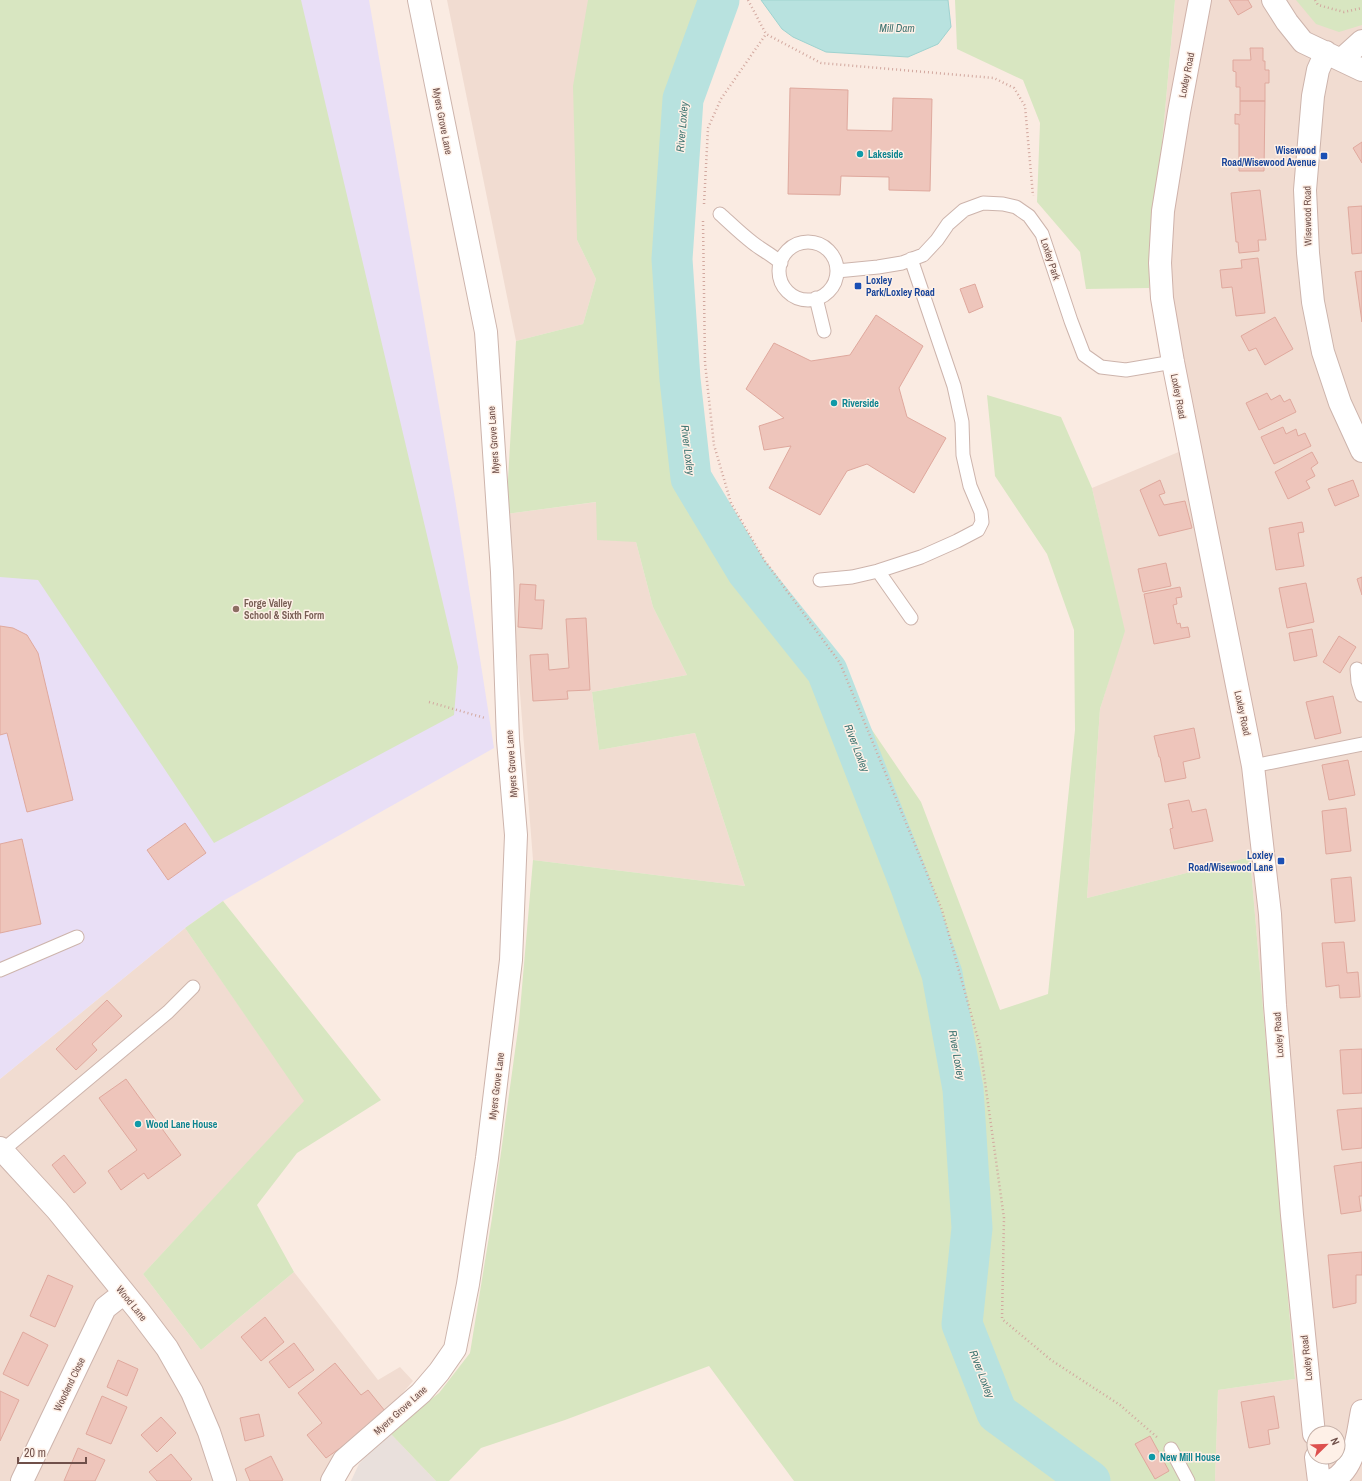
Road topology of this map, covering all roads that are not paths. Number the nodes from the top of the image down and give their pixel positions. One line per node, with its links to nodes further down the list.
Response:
1 (419, 0): 33 (street, Myers Grove Lane)
2 (1200, 0): 13 (street, Loxley Road)
3 (1273, 0): 5 (street)
4 (1362, 41): 5 (street)
5 (1333, 56): 6 (street); 14 (street, Wisewood Road)
6 (1362, 70)
7 (720, 214): 9 (lane)
8 (911, 259): 10 (lane, Loxley Park); 13 (lane, Loxley Park); 15 (lane)
9 (781, 263): 10 (lane); 11 (lane)
10 (837, 271): 11 (lane)
11 (816, 298): 12 (lane)
12 (824, 331)
13 (1173, 362): 21 (street, Loxley Road)
14 (1362, 451)
15 (878, 571): 16 (lane); 17 (lane)
16 (820, 580)
17 (911, 618)
18 (1357, 669): 19 (lane)
19 (1362, 695)
20 (1362, 744): 21 (lane)
21 (1253, 766): 28 (street, Loxley Road)
22 (77, 937): 23 (lane)
23 (0, 970)
24 (193, 987): 25 (lane)
25 (1, 1149): 26 (street, Wood Lane)
26 (124, 1293): 31 (street, Woodend Close); 32 (street, Wood Lane)
27 (1362, 1411): 36 (street)
28 (1313, 1425)
29 (1171, 1448): 34 (lane)
30 (1317, 1465): 35 (street)
31 (22, 1481)
32 (225, 1481)
33 (332, 1481)
34 (1188, 1481)
35 (1319, 1481)
36 (1331, 1481)

